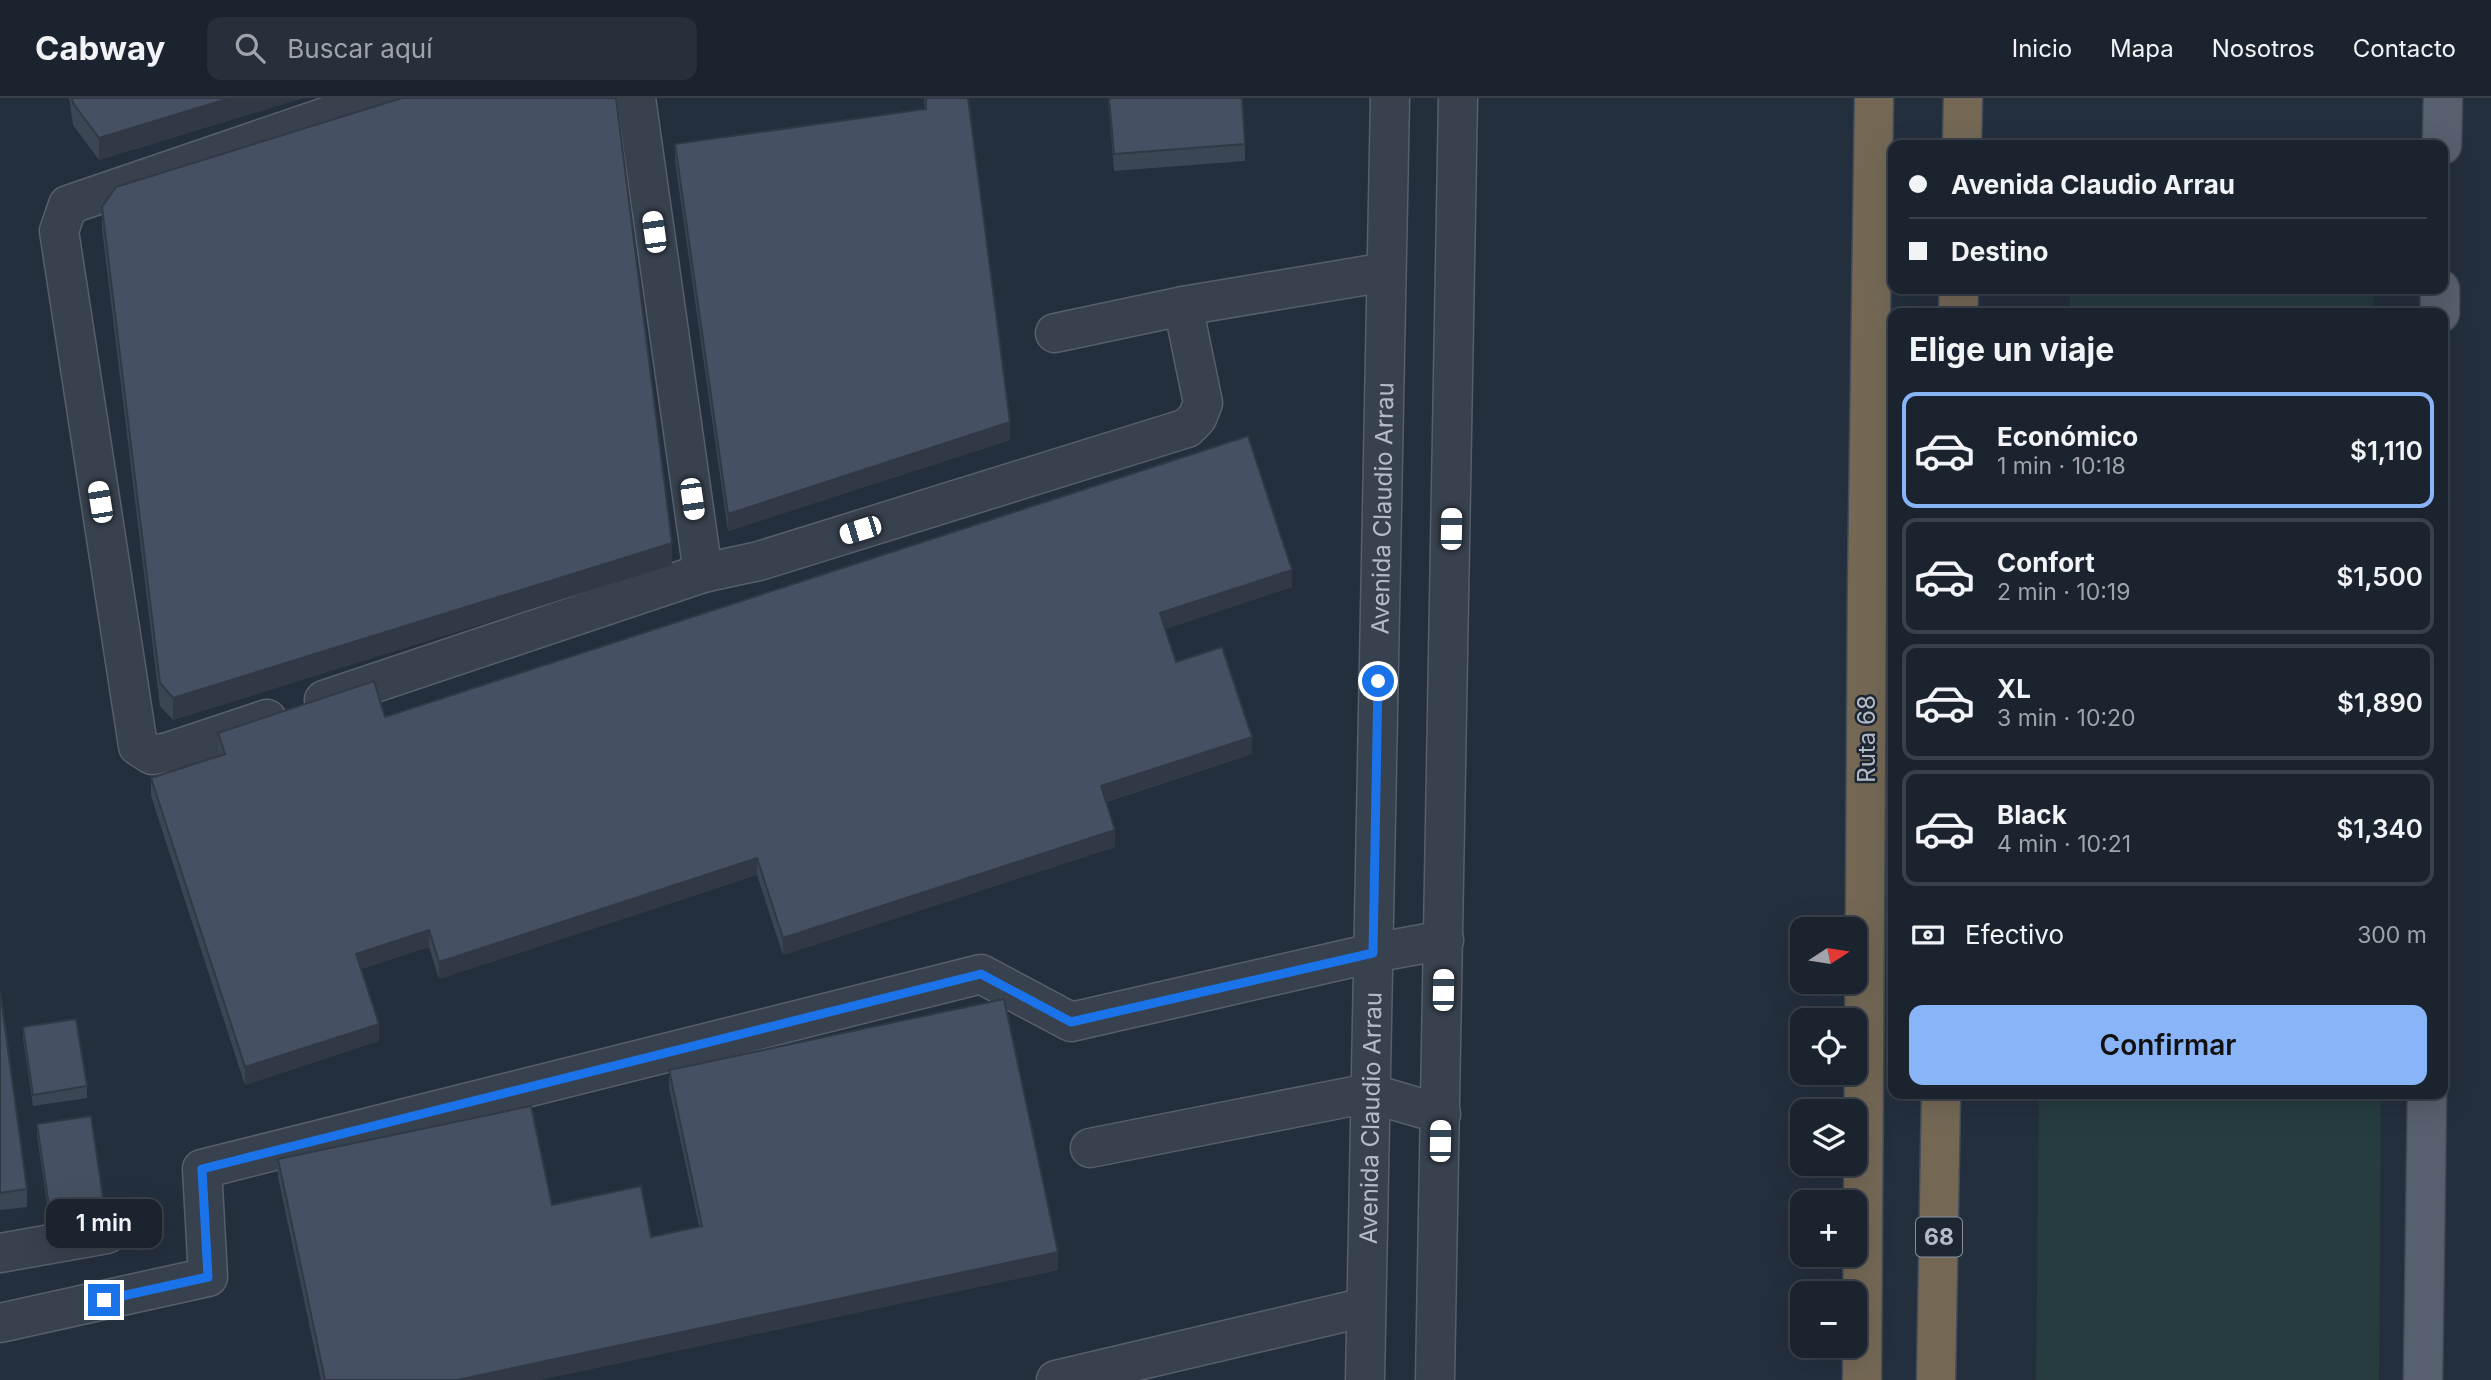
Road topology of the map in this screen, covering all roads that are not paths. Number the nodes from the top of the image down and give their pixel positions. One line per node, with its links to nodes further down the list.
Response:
1 (381, 98): 13 (street)
2 (636, 98): 13 (street)
3 (1390, 98): 10 (street, Avenida Claudio Arrau)
4 (1458, 98): 14 (street)
5 (1874, 98): 28 (highway, Ruta 68)
6 (1963, 98): 8 (highway)
7 (2443, 98): 9 (main road)
8 (1962, 140)
9 (2442, 140)
10 (1386, 272): 11 (street); 15 (street, Avenida Claudio Arrau)
11 (1183, 306): 12 (street); 13 (street)
12 (1055, 333)
13 (703, 573)
14 (1444, 940): 15 (street); 19 (street)
15 (1373, 953): 16 (street, Avenida Claudio Arrau); 24 (street)
16 (1369, 1093): 19 (street); 20 (street); 23 (street, Avenida Claudio Arrau)
17 (1941, 1099): 29 (highway, 68)
18 (2427, 1099): 30 (main road)
19 (1441, 1114): 27 (street)
20 (1090, 1147)
21 (107, 1234): 22 (street)
22 (0, 1253)
23 (1366, 1307): 25 (street); 26 (street, Avenida Claudio Arrau)
24 (0, 1323)
25 (1056, 1380)
26 (1365, 1380)
27 (1436, 1380)
28 (1862, 1380)
29 (1936, 1380)
30 (2423, 1380)

